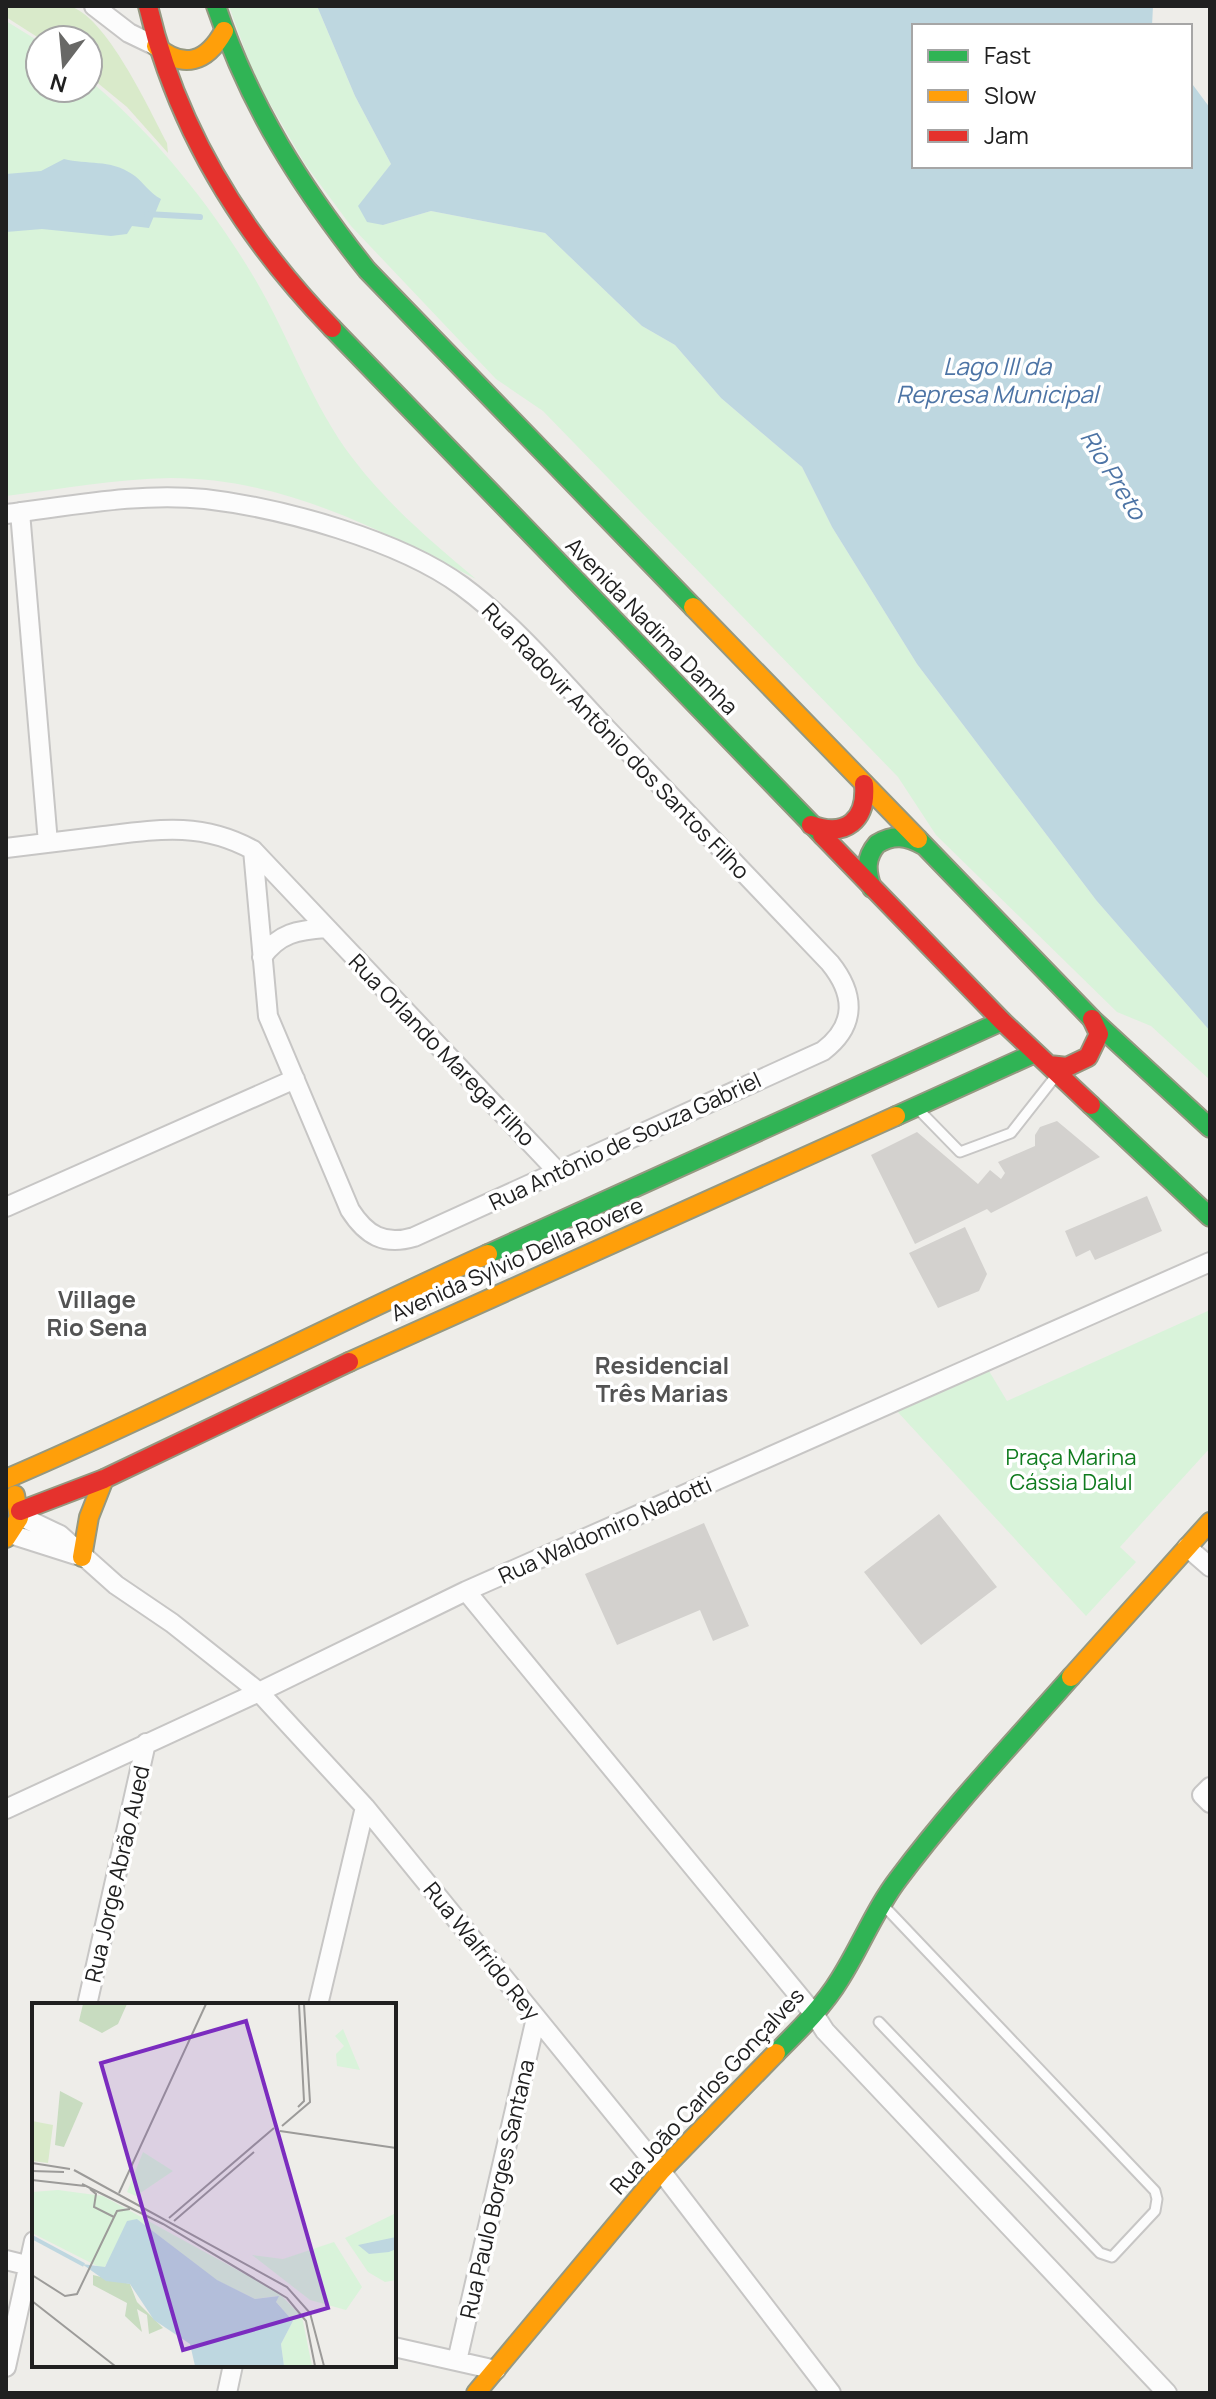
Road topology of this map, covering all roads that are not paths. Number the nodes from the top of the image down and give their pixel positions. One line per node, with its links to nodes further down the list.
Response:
1 (94, 6): 5 (street)
2 (148, 6): 5 (main road, Avenida Nadima Damha)
3 (216, 6): 4 (main road, Avenida Nadima Damha)
4 (224, 31): 5 (main road); 7 (main road, Avenida Nadima Damha)
5 (156, 46): 8 (main road, Avenida Nadima Damha)
6 (13, 513): 9 (street); 16 (street, Rua Radovir Antônio dos Santos Filho)
7 (864, 784): 8 (main road); 10 (main road, Avenida Nadima Damha)
8 (811, 825): 13 (main road, Avenida Nadima Damha)
9 (48, 843): 11 (street, Rua Orlando Marega Filho); 12 (street, Rua Orlando Marega Filho)
10 (923, 845): 13 (main road); 17 (main road, Avenida Nadima Damha)
11 (6, 848)
12 (253, 850): 14 (street, Rua Orlando Marega Filho); 15 (street)
13 (872, 888): 18 (main road, Avenida Nadima Damha)
14 (326, 928): 15 (street); 24 (street, Rua Orlando Marega Filho)
15 (262, 957): 21 (street)
16 (849, 1006): 24 (street, Rua Antônio de Souza Gabriel)
17 (1092, 1019): 19 (main road, Avenida Sylvio Della Rovere); 23 (main road, Avenida Nadima Damha)
18 (1002, 1021): 19 (main road, Avenida Nadima Damha); 20 (main road, Avenida Sylvio Della Rovere)
19 (1047, 1064): 22 (main road, Avenida Sylvio Della Rovere); 22 (lane); 26 (main road, Avenida Nadima Damha)
20 (897, 1068): 22 (main road); 28 (main road, Avenida Sylvio Della Rovere)
21 (295, 1079): 24 (street, Rua Antônio de Souza Gabriel); 25 (street)
22 (916, 1107): 29 (main road, Avenida Sylvio Della Rovere)
23 (1210, 1128)
24 (558, 1172)
25 (6, 1207)
26 (1210, 1217)
27 (1210, 1262): 38 (street, Rua Waldomiro Nadotti)
28 (386, 1300): 29 (main road); 31 (main road, Avenida Sylvio Della Rovere)
29 (403, 1337): 30 (main road, Avenida Sylvio Della Rovere)
30 (104, 1479): 32 (main road, Avenida Sylvio Della Rovere); 36 (main road)
31 (6, 1482): 32 (main road)
32 (20, 1513): 34 (main road); 36 (street, Rua Walfrido Rey)
33 (1208, 1528): 35 (main road, Rua João Carlos Gonçalves)
34 (8, 1536): 36 (street, Rua Walfrido Rey)
35 (1187, 1547): 37 (street); 45 (main road, Rua João Carlos Gonçalves)
36 (82, 1557): 39 (street, Rua Walfrido Rey)
37 (1210, 1567)
38 (466, 1591): 39 (street, Rua Waldomiro Nadotti); 48 (street)
39 (259, 1692): 40 (street, Rua Waldomiro Nadotti); 43 (street, Rua Walfrido Rey)
40 (146, 1743): 44 (street, Rua Waldomiro Nadotti); 46 (street, Rua Jorge Abrão Aued)
41 (1210, 1787): 42 (street)
42 (1210, 1803)
43 (365, 1807): 47 (street); 49 (street, Rua Walfrido Rey)
44 (6, 1809)
45 (882, 1903): 48 (main road, Rua João Carlos Gonçalves); 50 (lane)
46 (87, 2003)
47 (318, 2003)
48 (814, 2014): 51 (main road, Rua João Carlos Gonçalves); 62 (street)
49 (536, 2018): 51 (street, Rua Walfrido Rey); 55 (street, Rua Paulo Borges Santana)
50 (879, 2022)
51 (661, 2171): 58 (main road, Rua João Carlos Gonçalves); 61 (street, Rua Walfrido Rey)
52 (6, 2260): 53 (street)
53 (31, 2266): 56 (street)
54 (396, 2347): 55 (street)
55 (457, 2361): 58 (street)
56 (6, 2367)
57 (233, 2367): 59 (street)
58 (496, 2370): 60 (main road, Rua João Carlos Gonçalves)
59 (227, 2393)
60 (476, 2393)
61 (831, 2393)
62 (1167, 2393)

